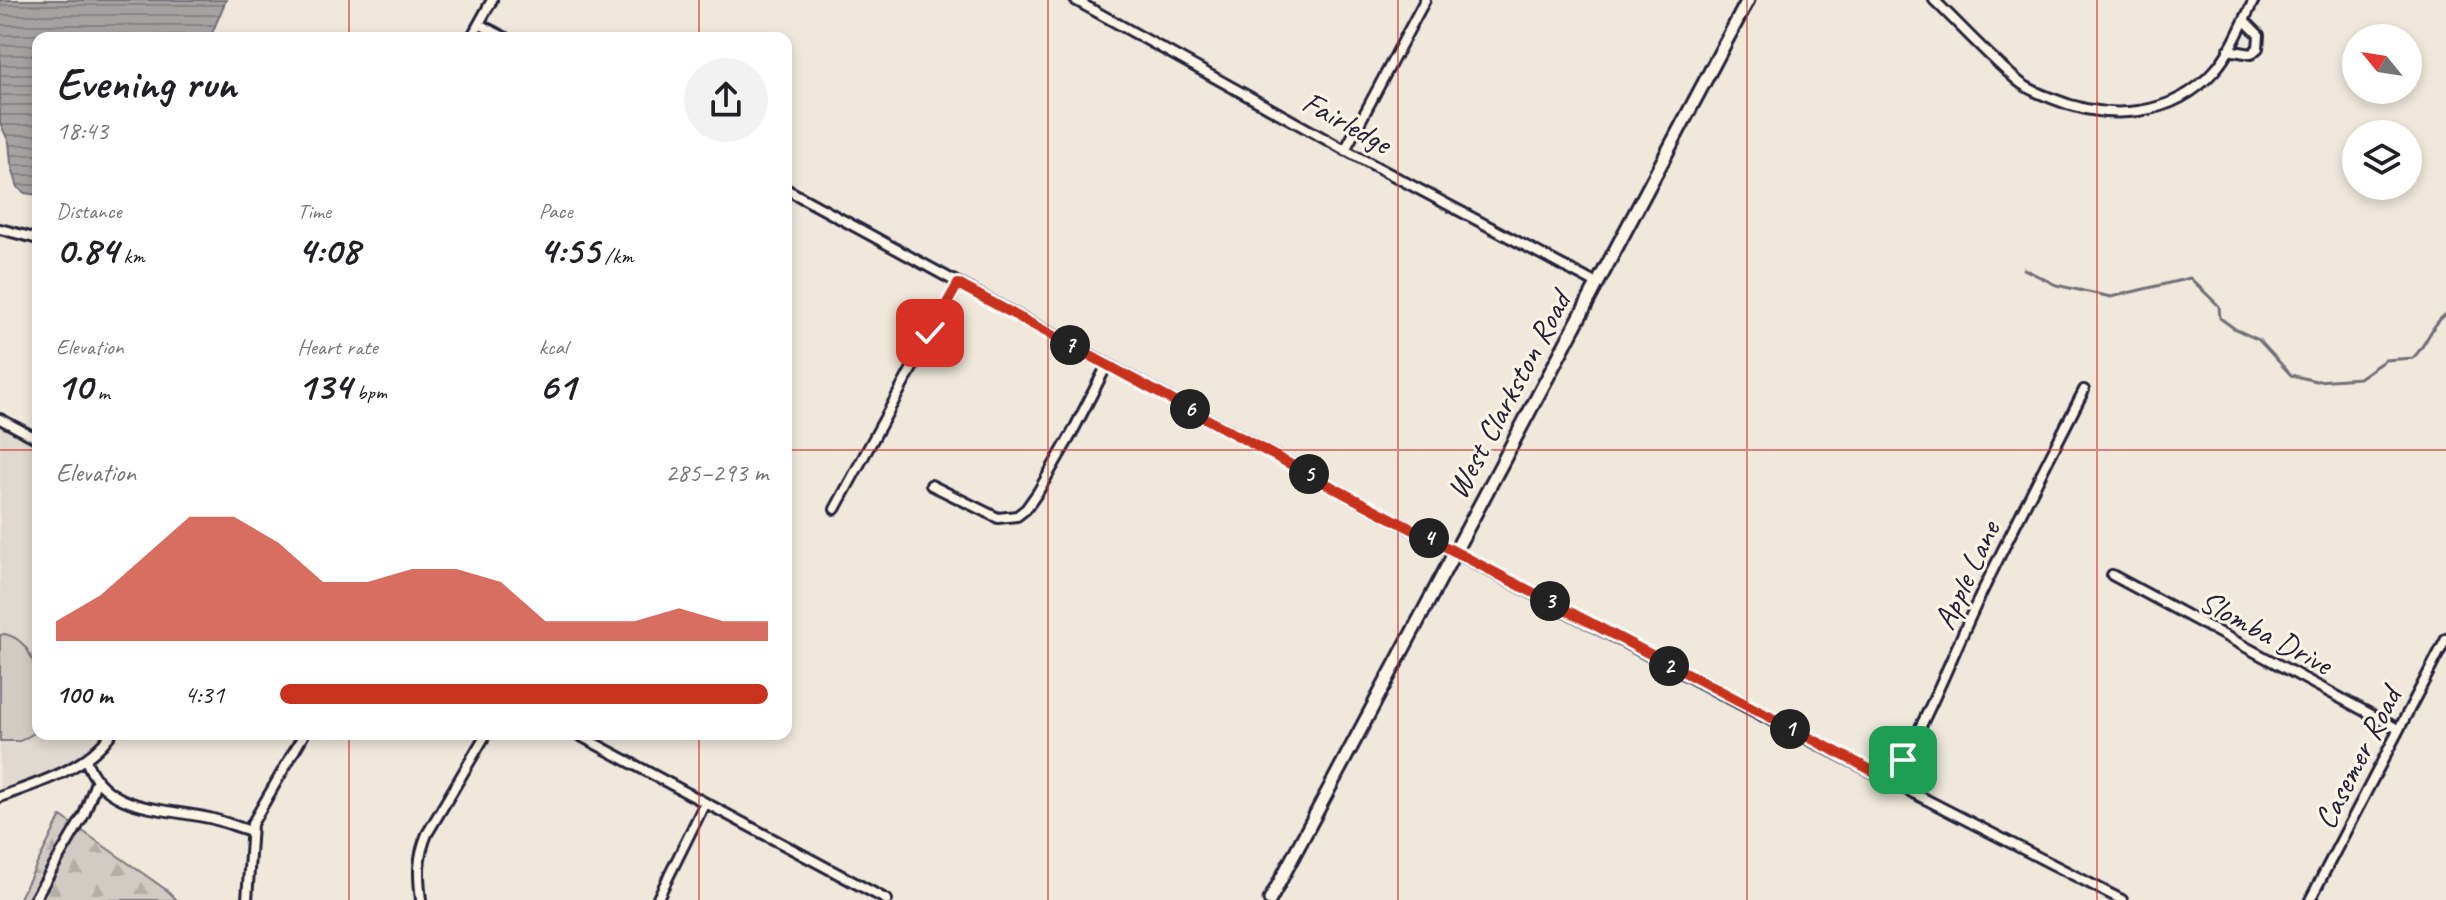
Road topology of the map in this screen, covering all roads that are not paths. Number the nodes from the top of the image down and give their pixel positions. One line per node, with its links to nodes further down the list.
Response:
1 (492, 0): 8 (street)
2 (1075, 0): 12 (street, Fairledge)
3 (1425, 0): 12 (street)
4 (1748, 0): 17 (main road, West Clarkston Road)
5 (1934, 0): 11 (street)
6 (2254, 0): 7 (street)
7 (2244, 20): 11 (street); 11 (street)
8 (479, 24): 9 (street); 10 (street)
9 (474, 32)
10 (494, 32)
11 (2228, 50)
12 (1345, 150): 17 (street, Fairledge)
13 (792, 192): 16 (street)
14 (0, 229): 15 (street)
15 (32, 237)
16 (958, 284): 18 (street); 23 (street)
17 (1597, 284): 24 (main road, West Clarkston Road)
18 (1107, 365): 22 (street); 24 (street)
19 (2084, 390): 34 (street, Apple Lane)
20 (0, 419): 21 (street)
21 (32, 436)
22 (931, 485)
23 (835, 509)
24 (1455, 552): 34 (street); 43 (main road, West Clarkston Road)
25 (2112, 575): 27 (street, Slomba Drive)
26 (2446, 639): 27 (street, Casemer Road)
27 (2398, 729): 45 (street, Casemer Road)
28 (105, 740): 32 (street)
29 (301, 740): 37 (street)
30 (482, 740): 40 (street)
31 (588, 740): 36 (street)
32 (86, 759): 33 (street); 35 (street)
33 (97, 779): 37 (street); 38 (street)
34 (1890, 780): 44 (street)
35 (0, 797)
36 (705, 803): 41 (street); 42 (street)
37 (251, 831): 39 (street)
38 (34, 900)
39 (247, 900)
40 (421, 900)
41 (657, 900)
42 (887, 900)
43 (1270, 900)
44 (2122, 900)
45 (2310, 900)

